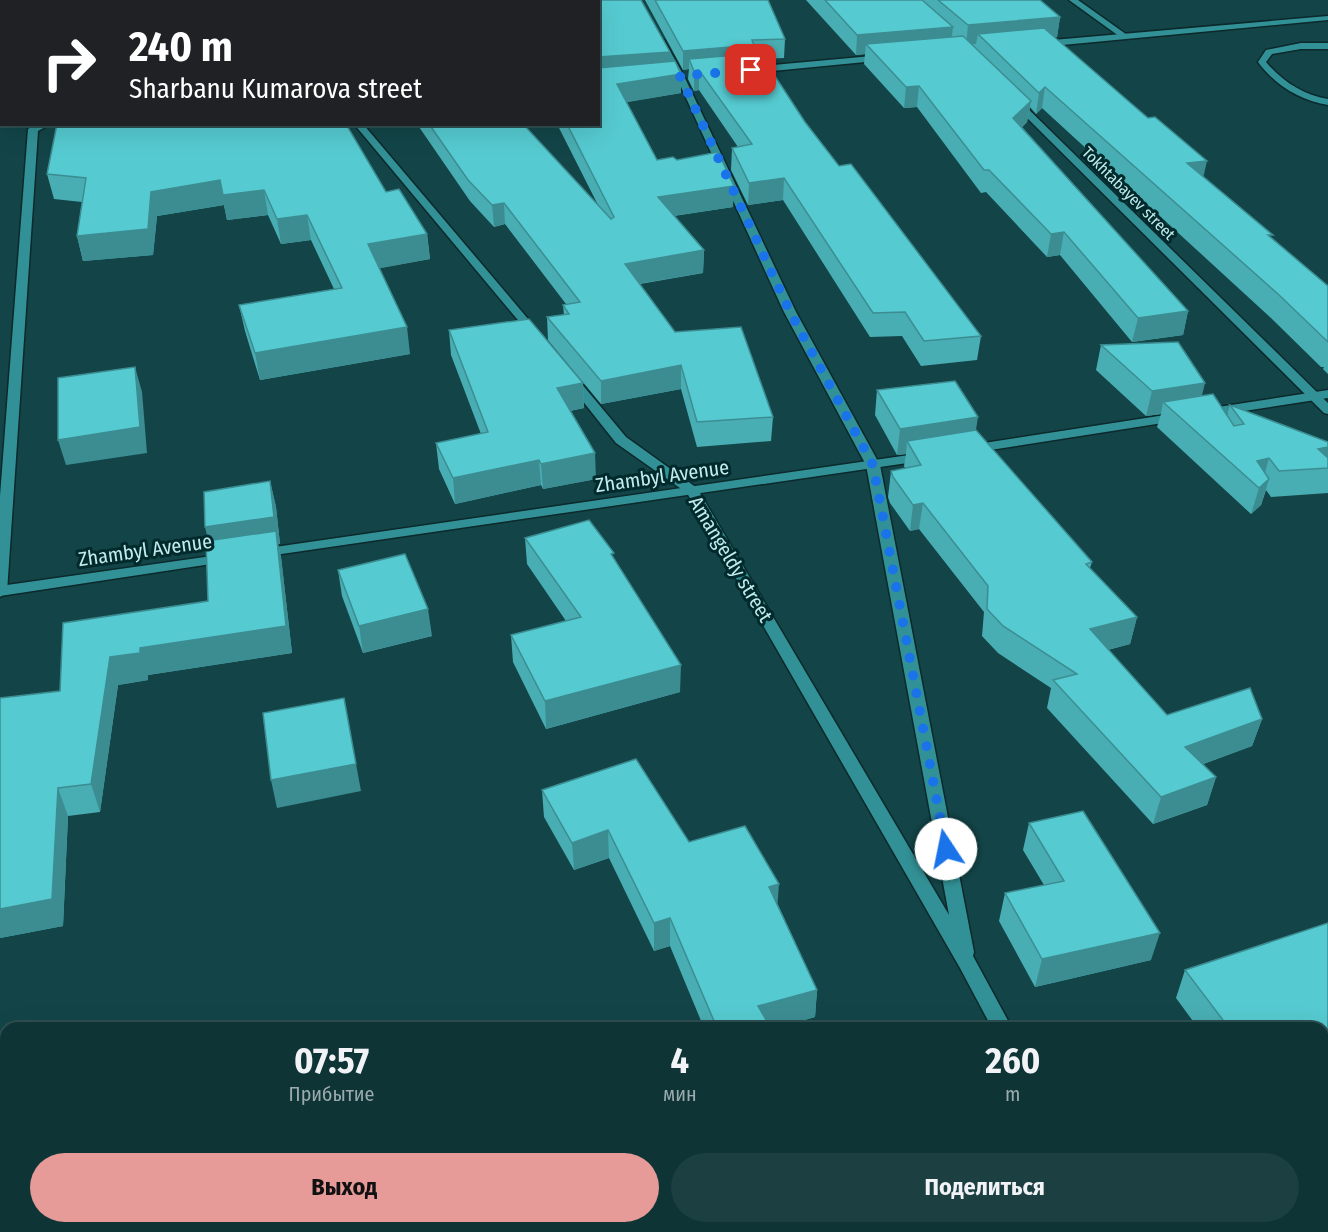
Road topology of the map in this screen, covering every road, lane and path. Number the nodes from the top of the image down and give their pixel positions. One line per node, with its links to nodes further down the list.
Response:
1 (1073, 0): 4 (street)
2 (1328, 18): 4 (street)
3 (654, 28): 18 (street)
4 (1126, 37): 5 (street)
5 (1033, 45)
6 (1328, 46): 10 (street)
7 (893, 57): 8 (street)
8 (739, 71)
9 (1006, 93): 16 (street, Tokhtabayev street)
10 (1328, 102)
11 (41, 126): 20 (street)
12 (360, 126): 13 (street)
13 (542, 343)
14 (563, 369): 19 (street, Amangeldy street)
15 (1328, 394): 16 (street, Zhambyl Avenue)
16 (1313, 397): 17 (street, Tokhtabayev street); 18 (street, Zhambyl Avenue)
17 (1328, 410)
18 (873, 465): 19 (street, Zhambyl Avenue); 21 (street)
19 (692, 491): 20 (street, Zhambyl Avenue); 21 (street, Amangeldy street)
20 (0, 591)
21 (967, 963): 22 (street, Amangeldy street)
22 (999, 1022)

